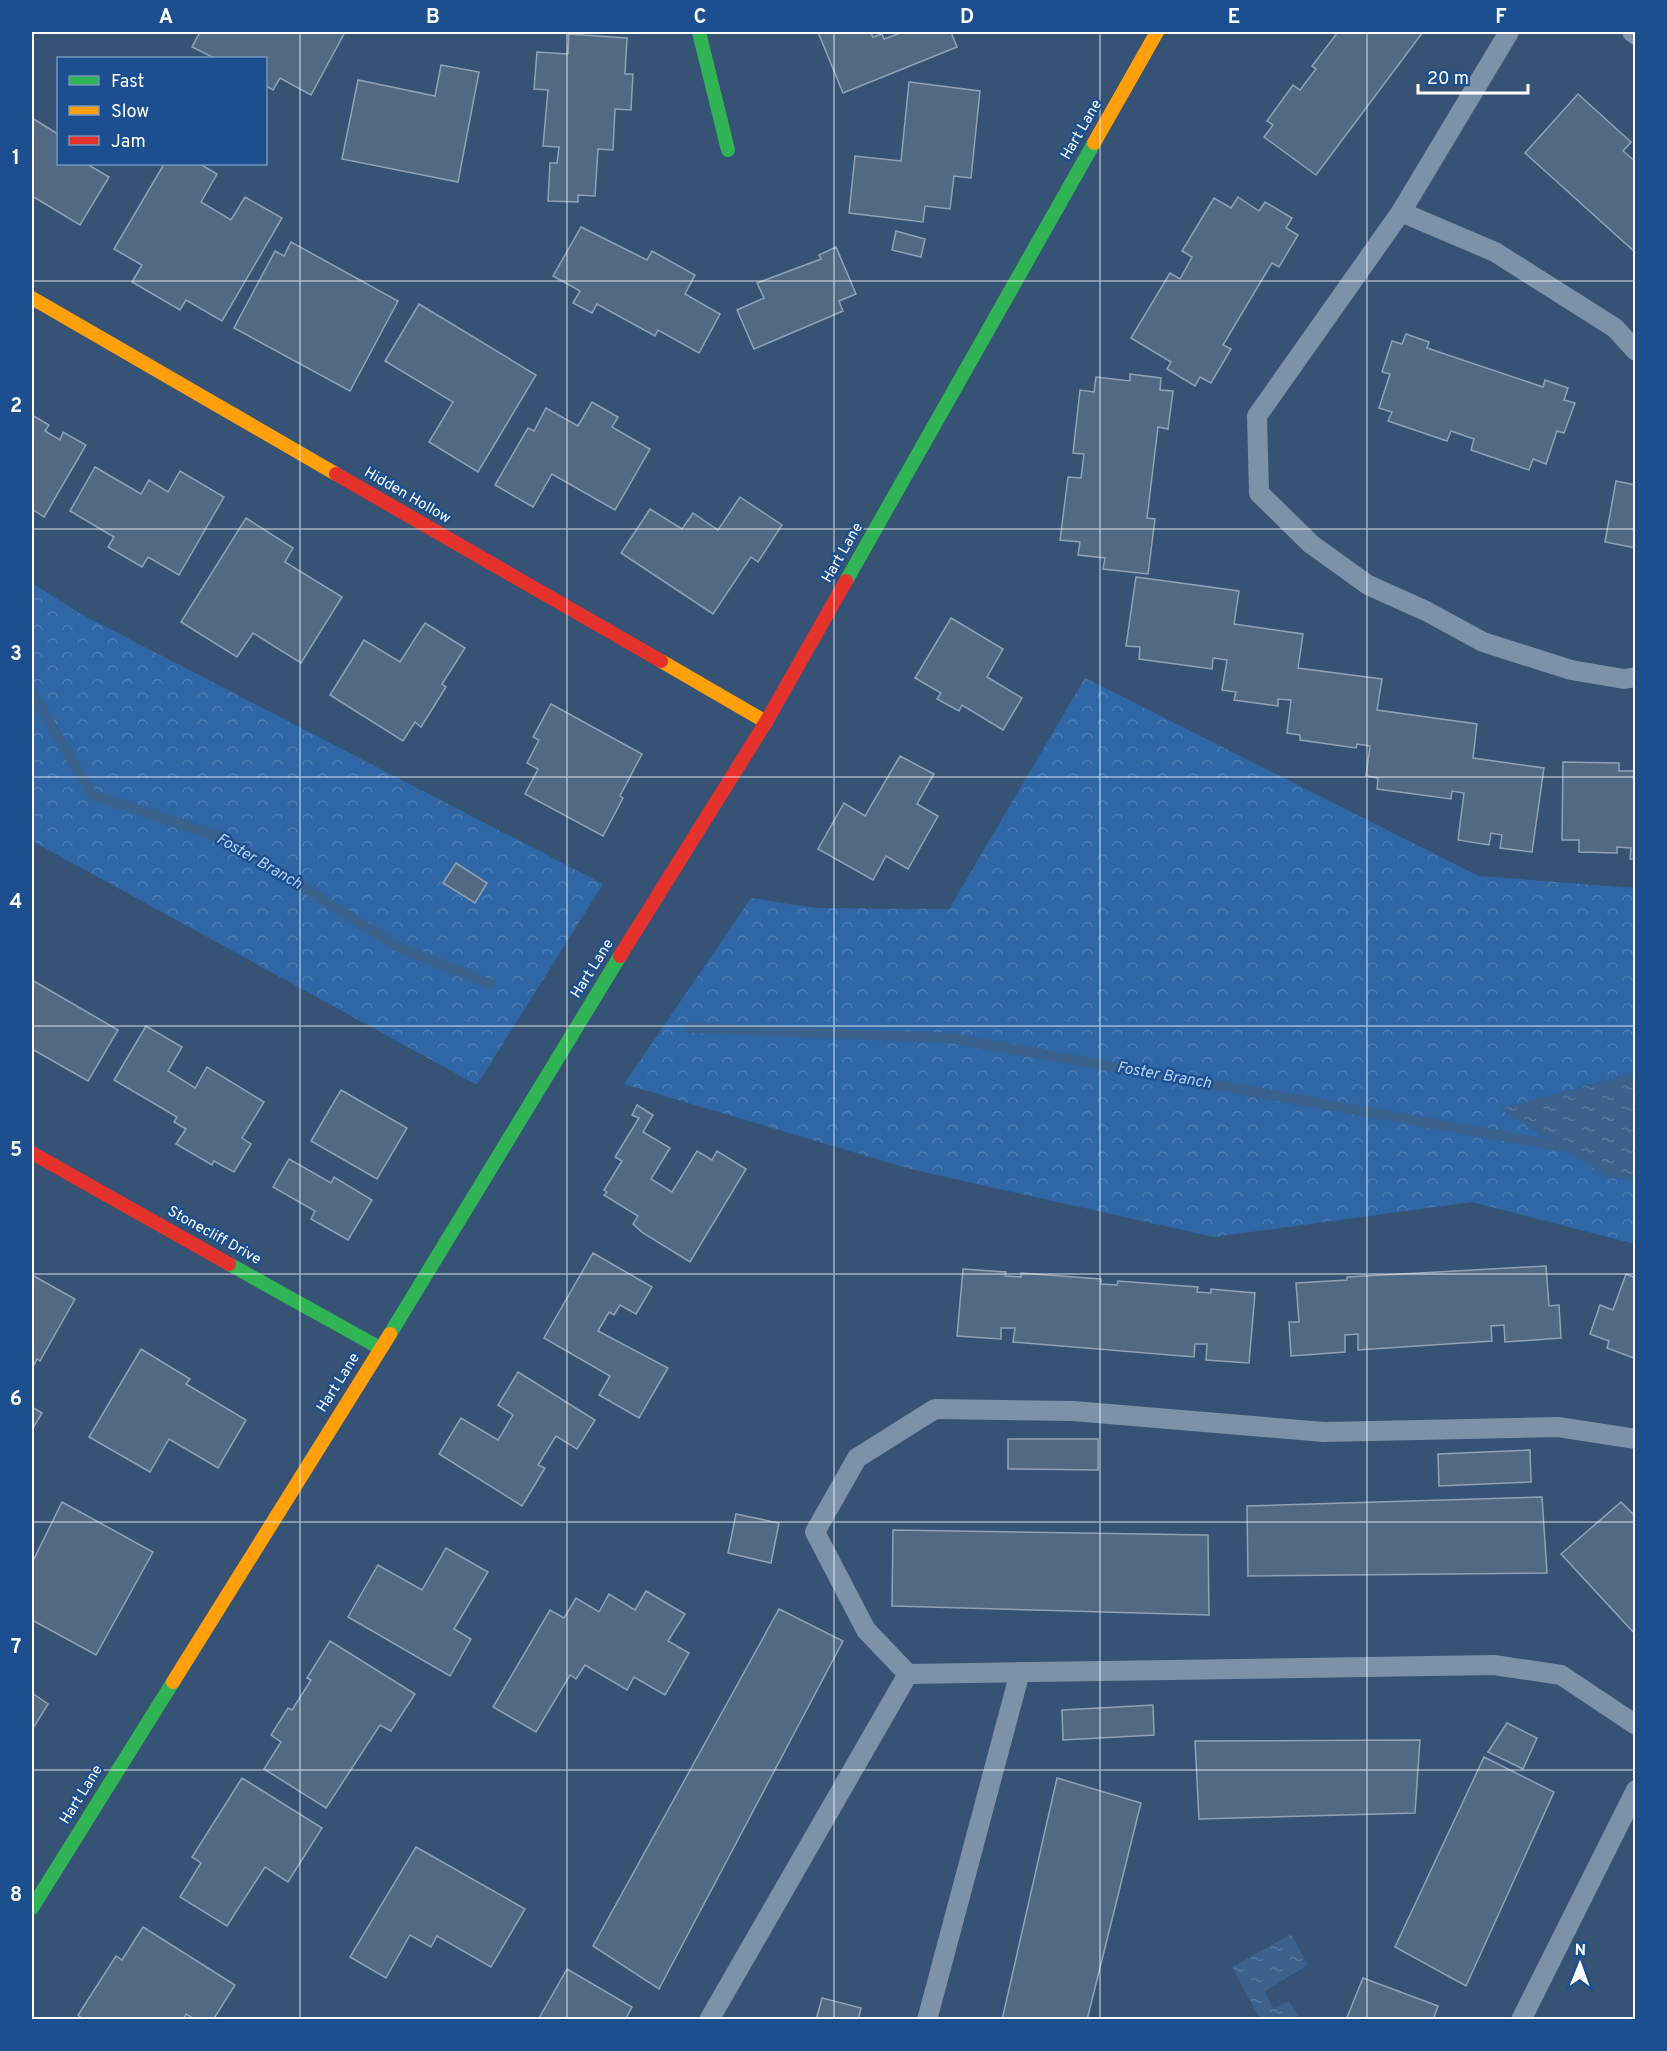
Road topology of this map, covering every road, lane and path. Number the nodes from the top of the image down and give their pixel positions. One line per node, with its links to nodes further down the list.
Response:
1 (699, 32): 6 (street)
2 (1157, 32): 11 (street, Hart Lane)
3 (1509, 32): 7 (lane)
4 (1632, 32): 5 (lane)
5 (1635, 35)
6 (728, 150)
7 (1401, 212): 9 (lane); 10 (lane)
8 (32, 298): 11 (street, Hidden Hollow)
9 (1635, 351)
10 (1635, 677)
11 (766, 722): 13 (street, Hart Lane)
12 (32, 1153): 13 (street, Stonecliff Drive)
13 (380, 1348): 19 (street, Hart Lane)
14 (1635, 1439): 16 (lane)
15 (1020, 1672): 16 (lane); 17 (lane); 21 (lane)
16 (908, 1674): 20 (lane)
17 (1635, 1725)
18 (1635, 1790): 22 (lane)
19 (32, 1908)
20 (709, 2019)
21 (927, 2019)
22 (1521, 2019)

